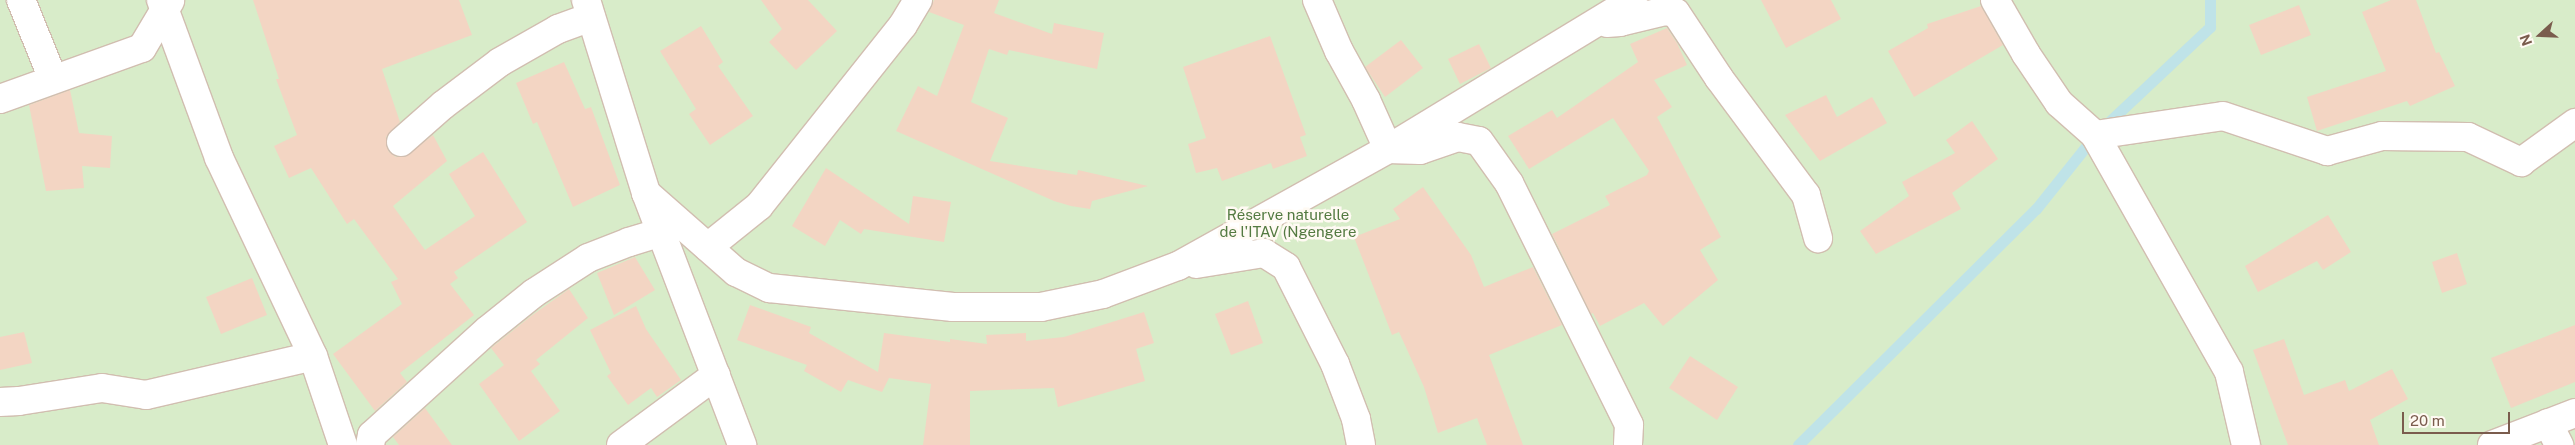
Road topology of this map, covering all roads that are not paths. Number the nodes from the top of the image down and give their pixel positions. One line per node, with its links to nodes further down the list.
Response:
1 (21, 0): 9 (street)
2 (918, 0): 18 (street)
3 (1317, 0): 14 (street)
4 (1633, 0): 8 (street)
5 (1995, 0): 12 (street)
6 (165, 4): 9 (street); 20 (street)
7 (588, 9): 13 (street); 15 (street)
8 (1594, 23): 14 (street); 17 (street)
9 (54, 79): 10 (street)
10 (0, 99)
11 (2575, 123): 12 (street)
12 (2095, 135): 31 (street)
13 (401, 142)
14 (1388, 149): 19 (street); 30 (street)
15 (646, 193): 16 (street); 18 (street)
16 (662, 232): 21 (street); 26 (street)
17 (1818, 238)
18 (708, 247): 19 (street)
19 (1178, 266): 29 (street)
20 (313, 356): 22 (street); 25 (street)
21 (716, 375): 27 (street); 28 (street)
22 (0, 402)
23 (2575, 413): 24 (street)
24 (2554, 434): 32 (street)
25 (343, 445)
26 (370, 445)
27 (621, 445)
28 (742, 445)
29 (1361, 445)
30 (1628, 445)
31 (2246, 445)
32 (2492, 445)

